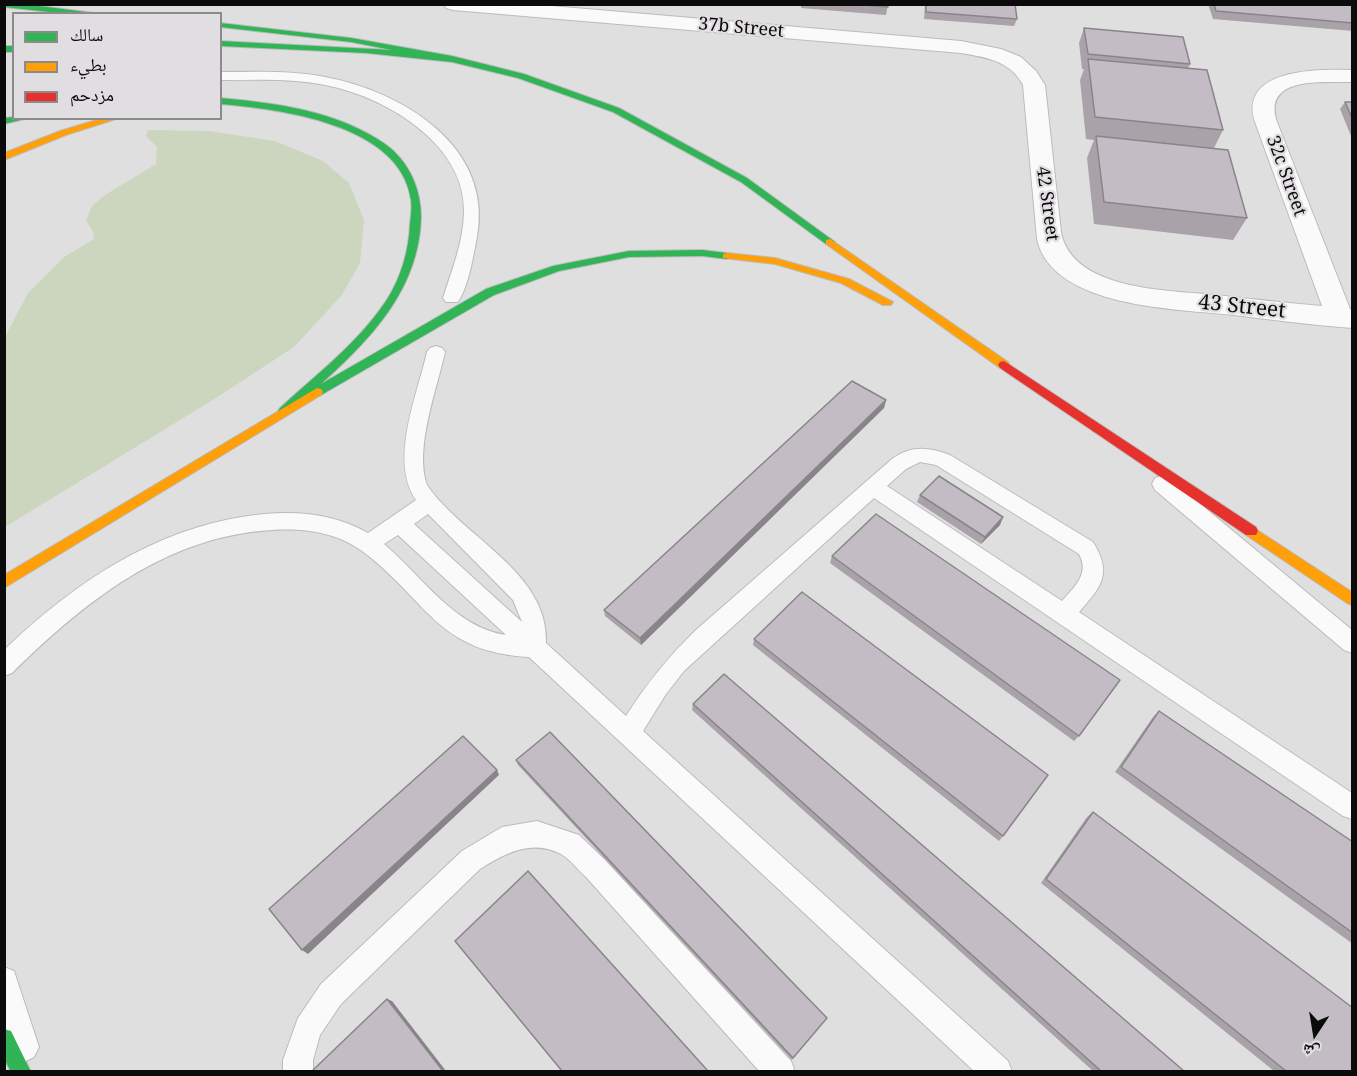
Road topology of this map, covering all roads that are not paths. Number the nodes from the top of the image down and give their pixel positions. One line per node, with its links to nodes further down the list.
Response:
1 (453, 4): 7 (street, 37b Street)
2 (4, 5): 3 (main road)
3 (77, 12)
4 (222, 25): 6 (main road)
5 (222, 43): 6 (main road)
6 (452, 59): 16 (main road)
7 (1024, 67): 13 (street, 42 Street)
8 (222, 76): 14 (lane)
9 (1353, 76): 15 (street, 32c Street)
10 (222, 102): 18 (main road)
11 (108, 120): 12 (main road)
12 (4, 157)
13 (1132, 295): 15 (street, 43 Street)
14 (452, 298)
15 (1346, 318)
16 (979, 348): 18 (main road); 19 (main road)
17 (436, 352): 21 (lane)
18 (284, 411): 24 (main road)
19 (1081, 416): 25 (main road); 27 (lane)
20 (873, 487): 26 (lane); 26 (lane); 30 (lane)
21 (429, 502): 22 (lane); 28 (lane)
22 (399, 523): 23 (lane); 28 (lane)
23 (368, 544): 28 (lane); 29 (lane)
24 (4, 582)
25 (1353, 599)
26 (1065, 613): 31 (lane)
27 (1353, 643)
28 (534, 647): 30 (lane)
29 (4, 666)
30 (628, 734): 38 (lane)
31 (1353, 807)
32 (4, 981): 35 (lane)
33 (4, 1038): 34 (main road)
34 (22, 1071)
35 (28, 1071)
36 (298, 1071): 37 (lane)
37 (780, 1071)
38 (997, 1071)

